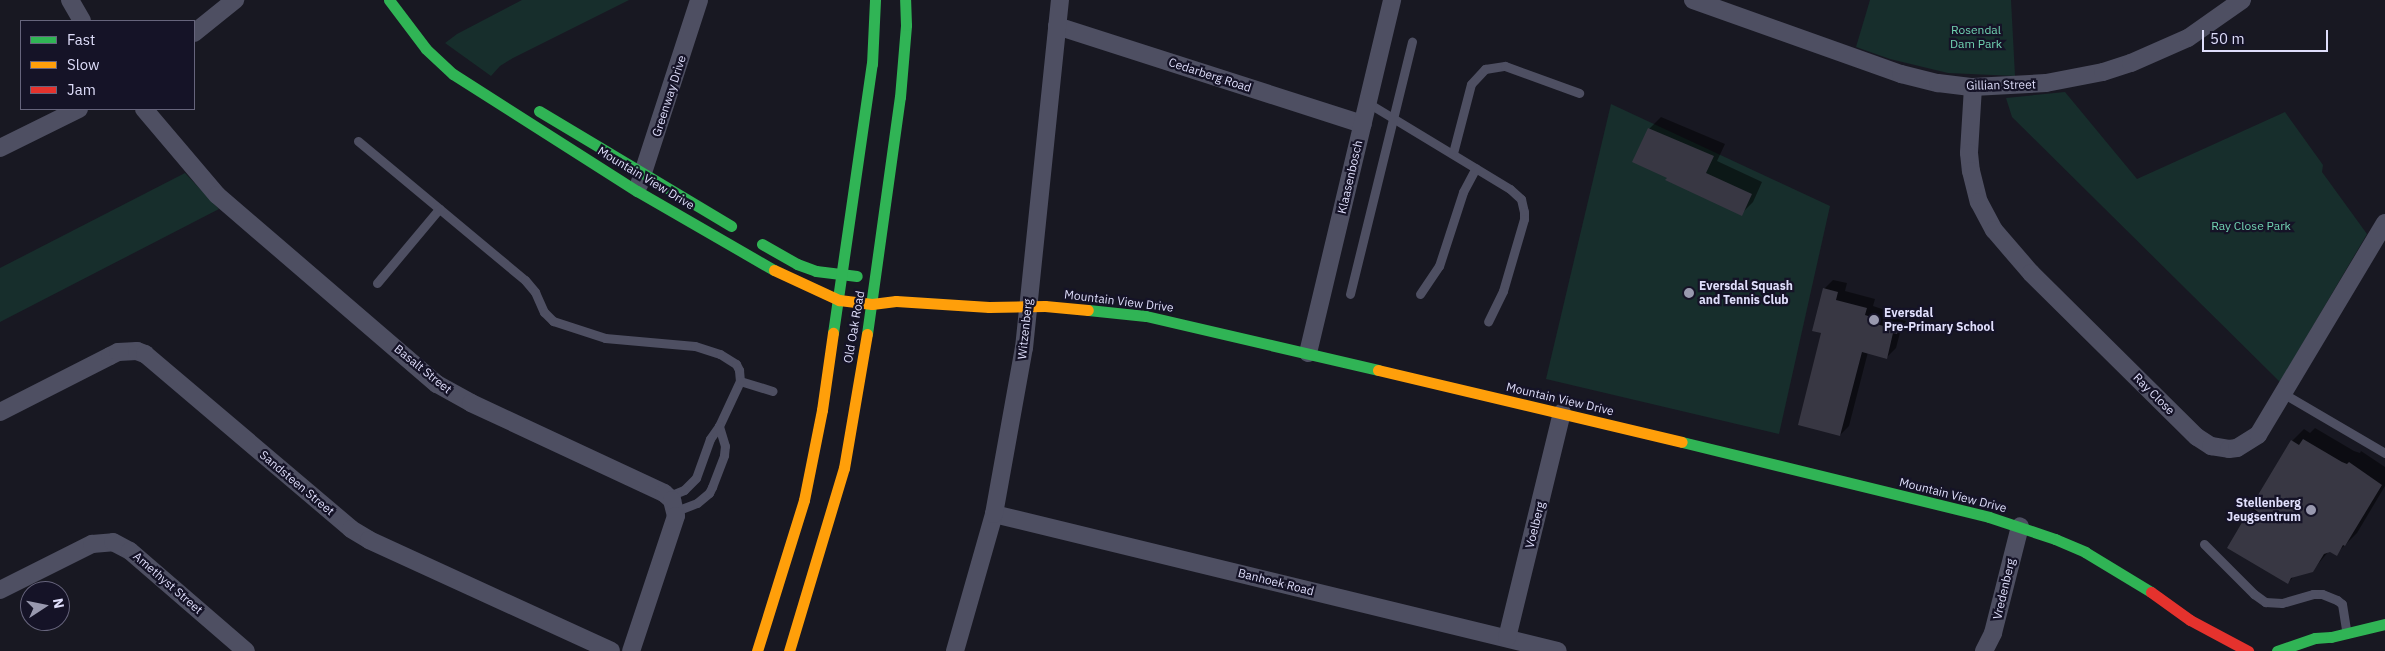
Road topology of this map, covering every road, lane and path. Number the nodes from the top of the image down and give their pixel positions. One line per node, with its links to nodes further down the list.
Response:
1 (70, 0): 11 (street)
2 (235, 0): 14 (street)
3 (389, 0): 12 (street, Mountain View Drive)
4 (699, 0): 29 (street, Greenway Drive)
5 (875, 0): 33 (street, Old Oak Road)
6 (905, 0): 35 (street, Old Oak Road)
7 (1060, 0): 13 (street, Witzenberg)
8 (1392, 0): 19 (street, Klaasenbosch)
9 (1693, 0): 17 (street, Gillian Street)
10 (2242, 0): 17 (street, Gillian Street)
11 (81, 20)
12 (408, 25): 16 (street, Mountain View Drive); 30 (street, Mountain View Drive)
13 (1057, 26): 24 (street, Cedarberg Road); 40 (street, Witzenberg)
14 (195, 32)
15 (1412, 42): 23 (lane)
16 (452, 57)
17 (1973, 87): 45 (street, Ray Close)
18 (1578, 93): 27 (lane)
19 (1368, 103): 23 (lane); 24 (street, Klaasenbosch)
20 (532, 107): 29 (street, Mountain View Drive)
21 (77, 110): 26 (street)
22 (145, 110): 50 (street, Basalt Street)
23 (1394, 117): 27 (lane); 36 (lane)
24 (1363, 124): 42 (street, Klaasenbosch)
25 (358, 141): 31 (lane)
26 (0, 148)
27 (1453, 153): 28 (lane)
28 (1476, 168): 37 (lane); 41 (lane)
29 (644, 172): 30 (street, Greenway Drive); 33 (street, Mountain View Drive)
30 (636, 192): 38 (street, Mountain View Drive)
31 (439, 209): 34 (lane); 43 (lane)
32 (2382, 234): 45 (street, Ray Close)
33 (843, 273): 35 (street, Mountain View Drive); 38 (street, Old Oak Road)
34 (377, 283)
35 (886, 290): 39 (street, Old Oak Road); 39 (street, Mountain View Drive); 40 (street, Mountain View Drive)
36 (1350, 294)
37 (1420, 294)
38 (839, 300): 39 (street, Mountain View Drive); 64 (street, Old Oak Road)
39 (872, 304): 65 (street, Old Oak Road)
40 (1028, 306): 42 (street, Mountain View Drive); 51 (street, Witzenberg)
41 (1488, 322)
42 (1308, 353): 47 (street, Mountain View Drive)
43 (740, 381): 44 (lane); 48 (lane)
44 (772, 391)
45 (2284, 394): 49 (lane)
46 (0, 412): 62 (street, Sandsteen Street)
47 (1562, 413): 52 (street, Mountain View Drive); 59 (street, Voelberg)
48 (719, 426): 50 (lane); 50 (lane)
49 (2385, 453)
50 (672, 504): 63 (street)
51 (994, 514): 59 (street, Banhoek Road); 66 (street, Witzenberg)
52 (2020, 526): 55 (street, Mountain View Drive); 68 (street, Vredenberg)
53 (2204, 544): 57 (lane)
54 (0, 590): 61 (street, Amethyst Street)
55 (2190, 620): 60 (street, Mountain View Drive); 69 (street, Mountain View Drive)
56 (2385, 624): 57 (street)
57 (2347, 634): 58 (street)
58 (2331, 637): 70 (street); 71 (street)
59 (1508, 638): 67 (street, Banhoek Road)
60 (2210, 645)
61 (246, 651)
62 (611, 651)
63 (631, 651)
64 (758, 651)
65 (790, 651)
66 (955, 651)
67 (1558, 651)
68 (1984, 651)
69 (2248, 651)
70 (2277, 651)
71 (2309, 651)

